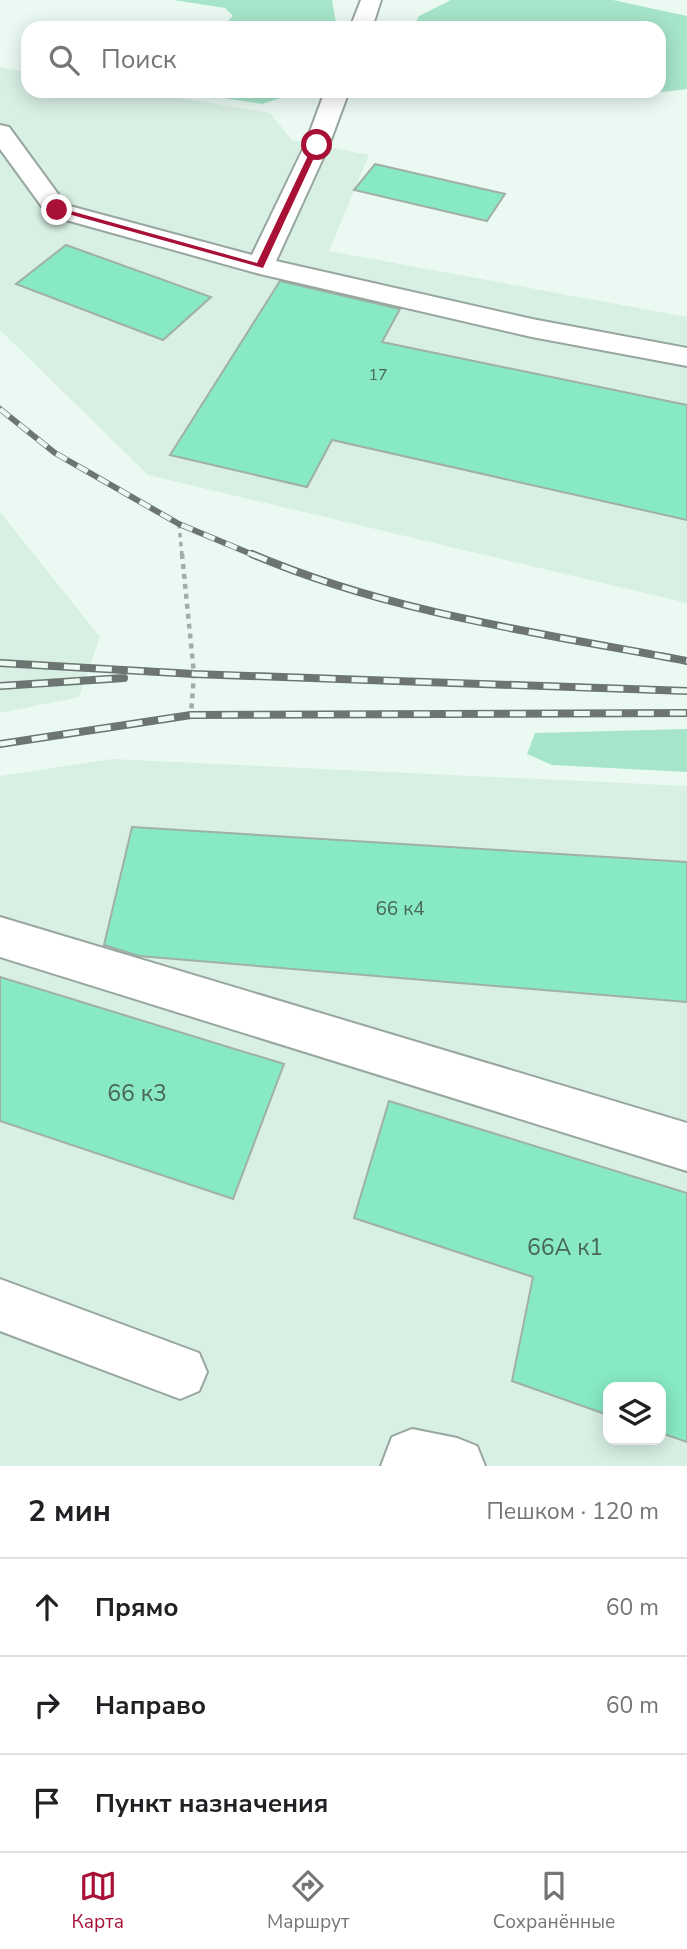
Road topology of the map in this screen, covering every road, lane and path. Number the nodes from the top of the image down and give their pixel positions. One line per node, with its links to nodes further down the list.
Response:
1 (371, 0): 2 (lane)
2 (363, 21)
3 (334, 98): 5 (lane)
4 (0, 132): 5 (lane)
5 (260, 266): 6 (lane)
6 (687, 357)
7 (179, 524): 8 (path)
8 (191, 715)
9 (0, 937): 10 (lane)
10 (687, 1147)
11 (0, 1305): 12 (lane)
12 (180, 1372)
13 (409, 1466): 14 (lane)
14 (457, 1466)

